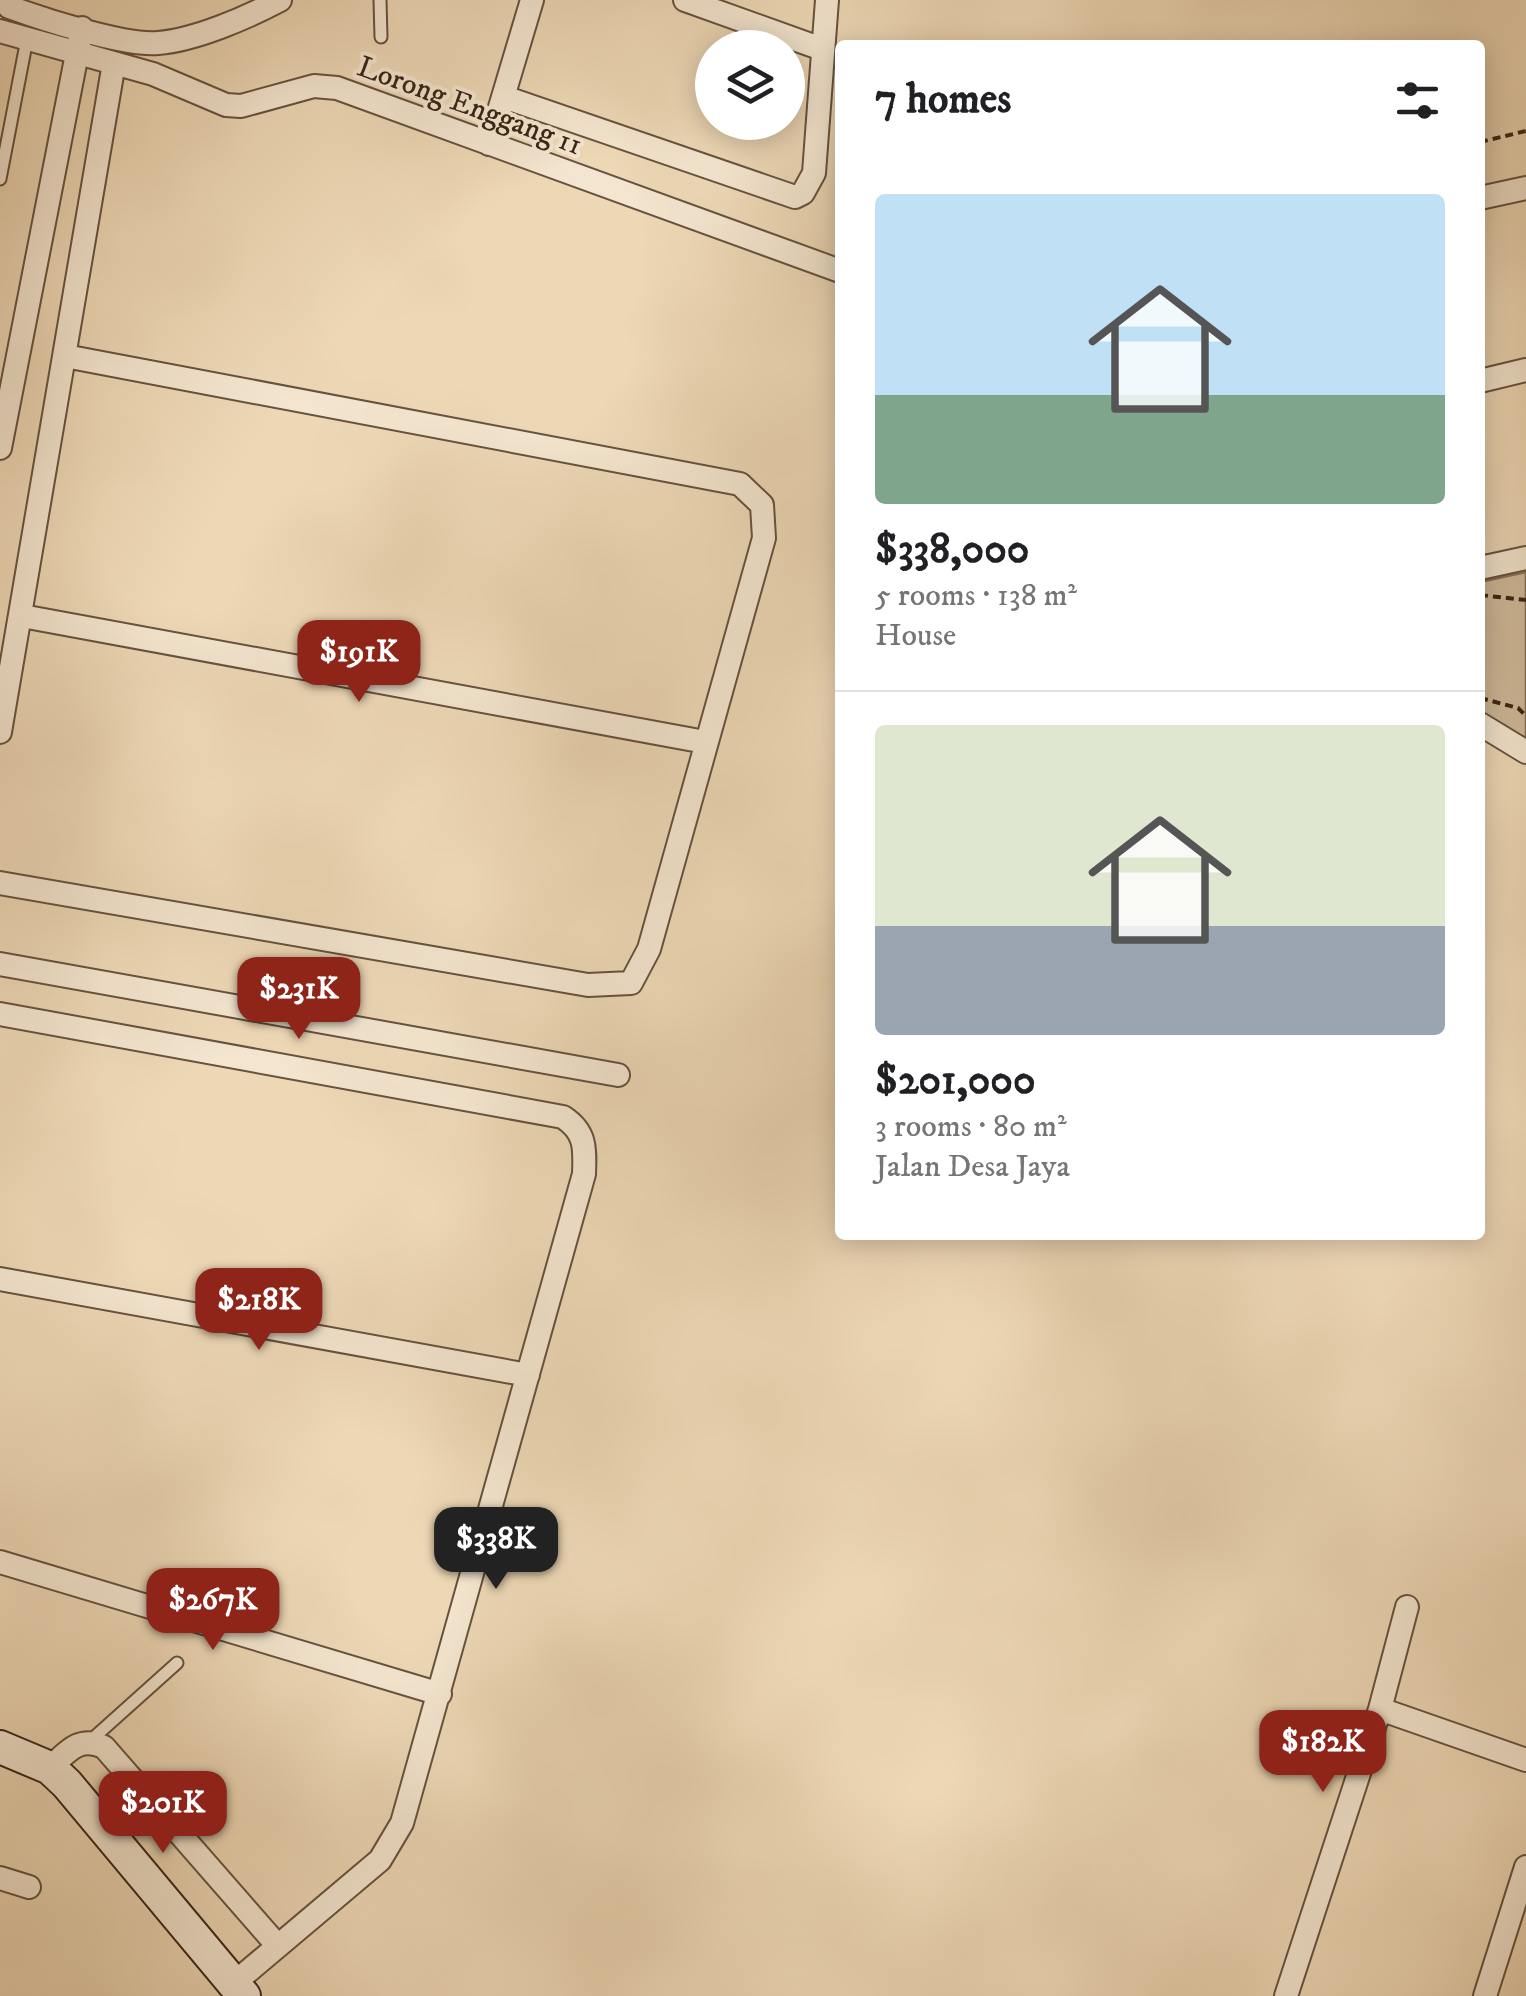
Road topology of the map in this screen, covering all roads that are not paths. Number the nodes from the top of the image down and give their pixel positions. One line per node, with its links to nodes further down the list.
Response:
1 (6, 0): 7 (street)
2 (281, 0): 7 (street)
3 (380, 0): 9 (lane)
4 (532, 0): 14 (street)
5 (685, 0): 11 (street)
6 (827, 0): 11 (street)
7 (82, 28): 12 (street)
8 (0, 30): 10 (street, Lorong Enggang 11)
9 (381, 37)
10 (27, 39): 12 (street, Lorong Enggang 11); 16 (lane)
11 (822, 49): 14 (street)
12 (76, 54): 13 (street, Lorong Enggang 11); 23 (street)
13 (114, 64): 15 (street, Lorong Enggang 11); 20 (street)
14 (504, 97): 15 (street)
15 (489, 144): 19 (street, Lorong Enggang 11)
16 (0, 179)
17 (1526, 188): 18 (street)
18 (1485, 197)
19 (835, 269)
20 (65, 356): 26 (street); 29 (street)
21 (1526, 370): 22 (street)
22 (1485, 380)
23 (0, 448)
24 (1526, 558): 25 (street)
25 (1485, 567)
26 (22, 616): 28 (street); 29 (street)
27 (1485, 727): 30 (street)
28 (0, 732)
29 (705, 742): 31 (street)
30 (1526, 752)
31 (0, 883)
32 (0, 964): 34 (street)
33 (0, 1014): 36 (street)
34 (618, 1076)
35 (0, 1280): 36 (street)
36 (528, 1375): 40 (street)
37 (0, 1562): 40 (street)
38 (1406, 1608): 41 (street)
39 (176, 1663): 42 (lane)
40 (440, 1694): 49 (street)
41 (1380, 1710): 44 (street); 51 (street)
42 (90, 1741): 45 (street); 49 (street)
43 (0, 1747): 45 (street)
44 (1526, 1760)
45 (50, 1768): 50 (street)
46 (1526, 1867): 52 (street)
47 (0, 1878): 48 (street)
48 (29, 1887)
49 (277, 1946): 50 (street)
50 (238, 1990)
51 (1286, 1996)
52 (1485, 1996)

